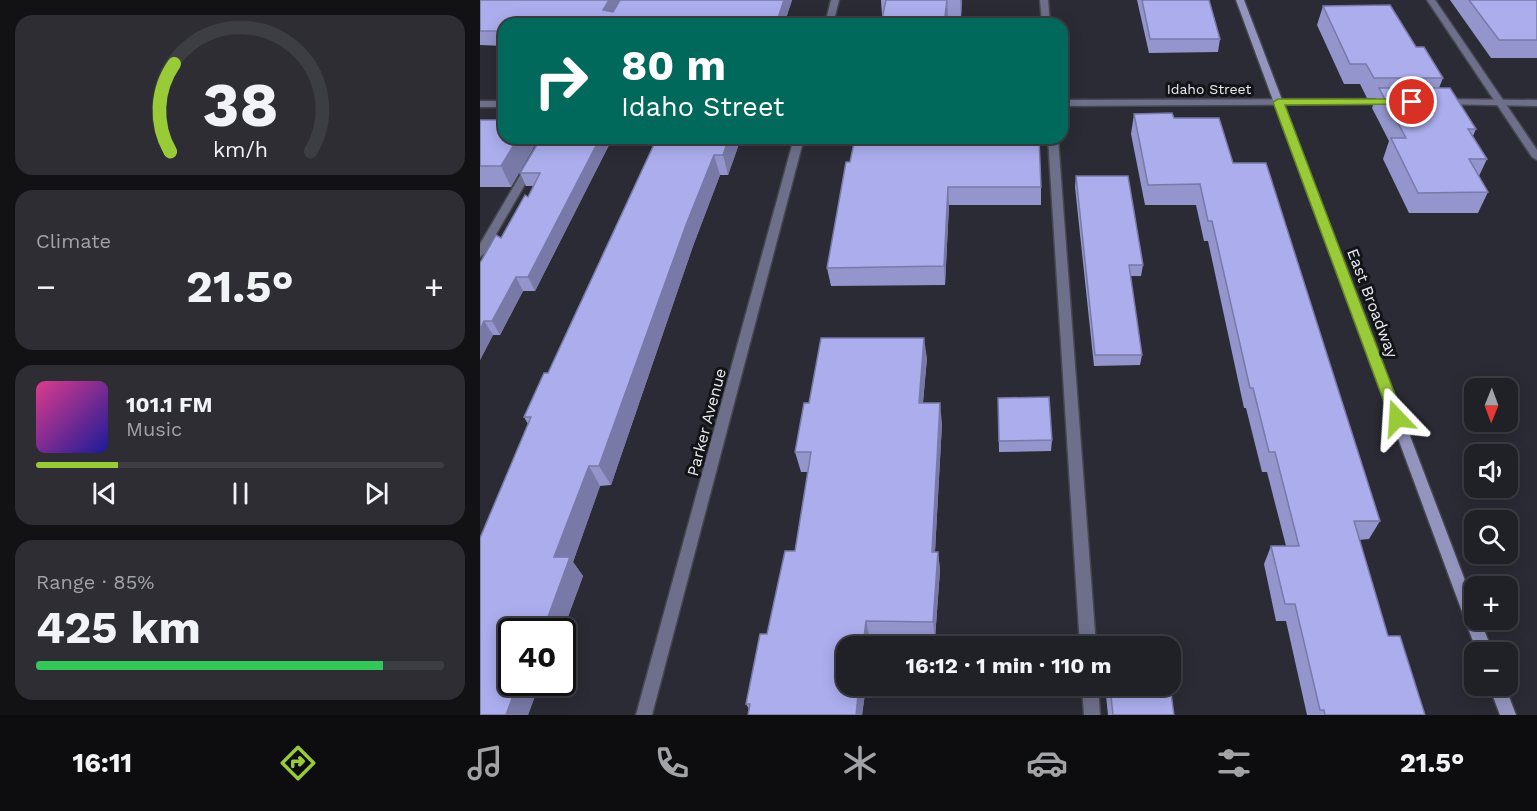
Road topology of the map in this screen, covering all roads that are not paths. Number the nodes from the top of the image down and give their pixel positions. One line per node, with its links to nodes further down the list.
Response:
1 (835, 0): 5 (street)
2 (1044, 0): 6 (street)
3 (1240, 0): 7 (street, East Broadway)
4 (1431, 0): 11 (street)
5 (830, 18)
6 (1046, 18)
7 (1278, 102): 8 (street, Idaho Street); 10 (street, Idaho Street); 21 (street, East Broadway)
8 (1395, 102)
9 (1430, 102): 11 (street)
10 (1068, 103)
11 (1500, 103): 12 (street); 18 (street)
12 (1537, 103)
13 (480, 104): 14 (street)
14 (498, 104)
15 (544, 144): 19 (street)
16 (797, 144): 24 (street, Parker Avenue)
17 (1053, 144): 20 (street)
18 (1537, 157)
19 (480, 253)
20 (1087, 636)
21 (1481, 642)
22 (1091, 696): 25 (street)
23 (1501, 696): 26 (street)
24 (644, 715)
25 (1092, 715)
26 (1508, 715)

